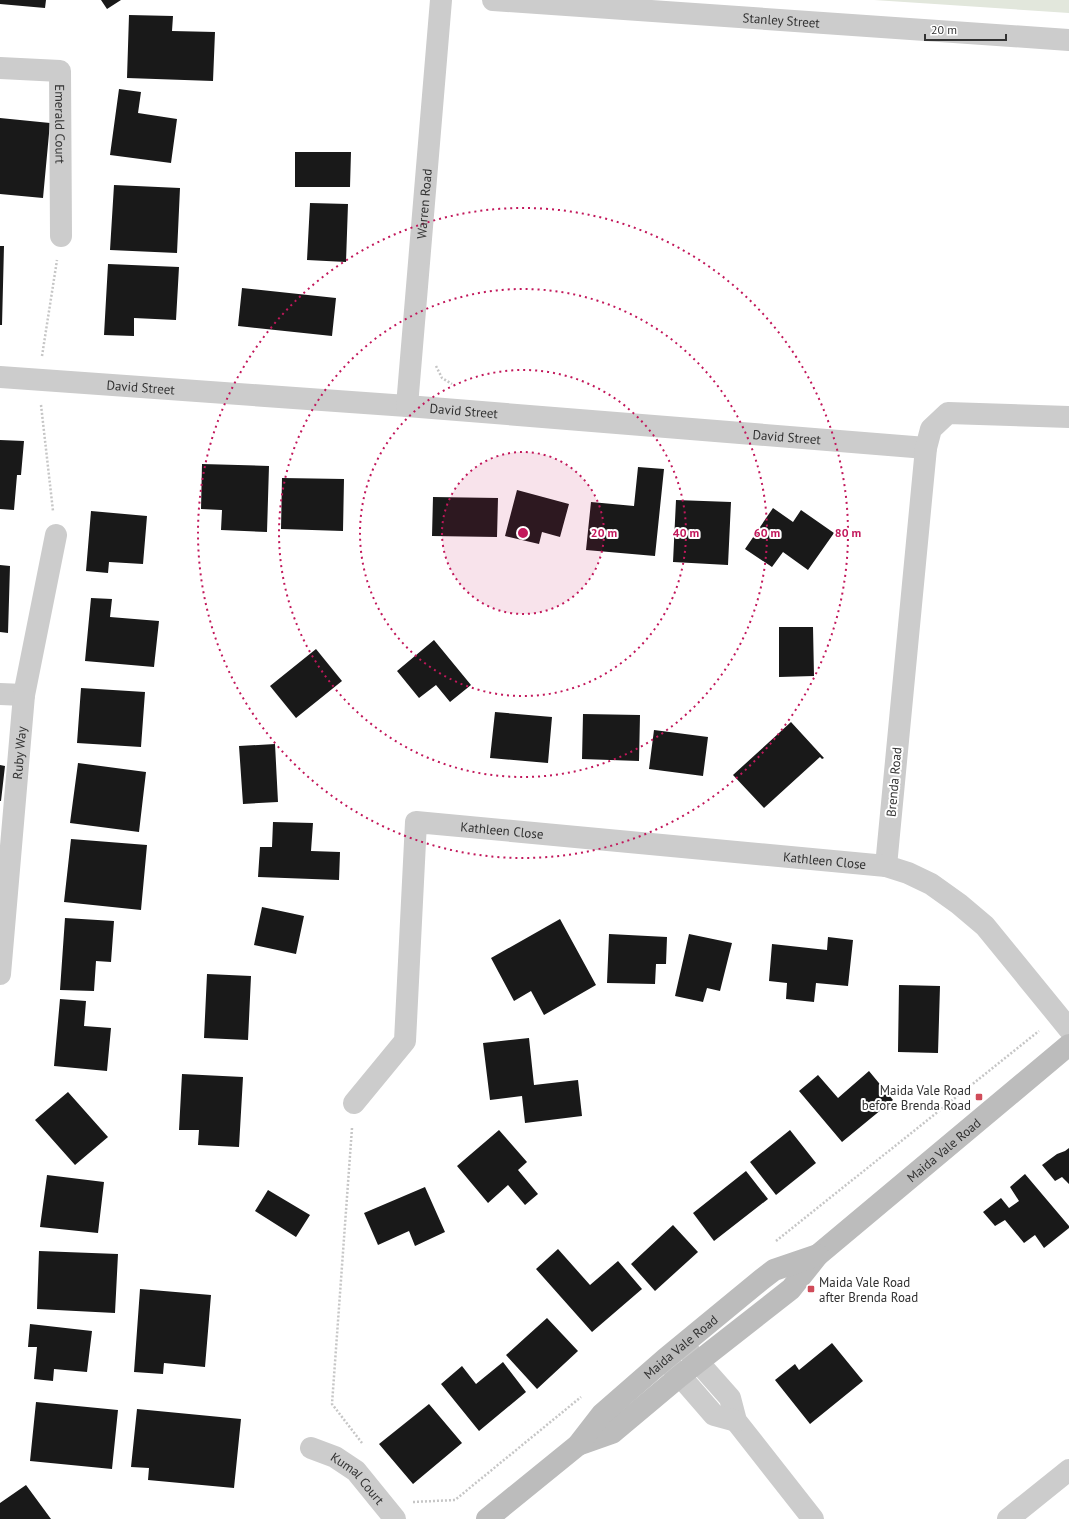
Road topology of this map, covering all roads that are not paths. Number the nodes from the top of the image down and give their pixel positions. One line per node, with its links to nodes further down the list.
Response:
1 (441, 0): 7 (street, Warren Road)
2 (493, 0): 3 (street, Stanley Street)
3 (1069, 40)
4 (0, 68): 5 (street, Emerald Court)
5 (61, 236)
6 (0, 377): 7 (street, David Street)
7 (407, 406): 9 (street, David Street)
8 (1069, 417): 9 (street, Brenda Road)
9 (926, 448): 13 (street, Brenda Road)
10 (56, 535): 12 (street, Ruby Way)
11 (0, 694): 12 (street)
12 (24, 694): 14 (street, Ruby Way)
13 (886, 866): 15 (street); 17 (street, Kathleen Close)
14 (0, 974)
15 (1069, 1029)
16 (1069, 1045): 18 (main road, Maida Vale Road)
17 (354, 1103)
18 (818, 1255): 19 (main road, Maida Vale Road); 21 (main road, Maida Vale Road)
19 (683, 1345): 20 (main road, Maida Vale Road); 21 (street)
20 (665, 1359): 22 (street); 24 (main road, Maida Vale Road)
21 (698, 1362): 22 (main road, Maida Vale Road); 23 (street)
22 (680, 1376): 23 (street); 24 (main road, Maida Vale Road)
23 (736, 1421): 29 (street)
24 (578, 1445): 28 (main road, Maida Vale Road)
25 (311, 1448): 27 (street, Kumal Court)
26 (1069, 1470): 30 (street)
27 (395, 1519)
28 (487, 1519)
29 (812, 1519)
30 (1008, 1519)

